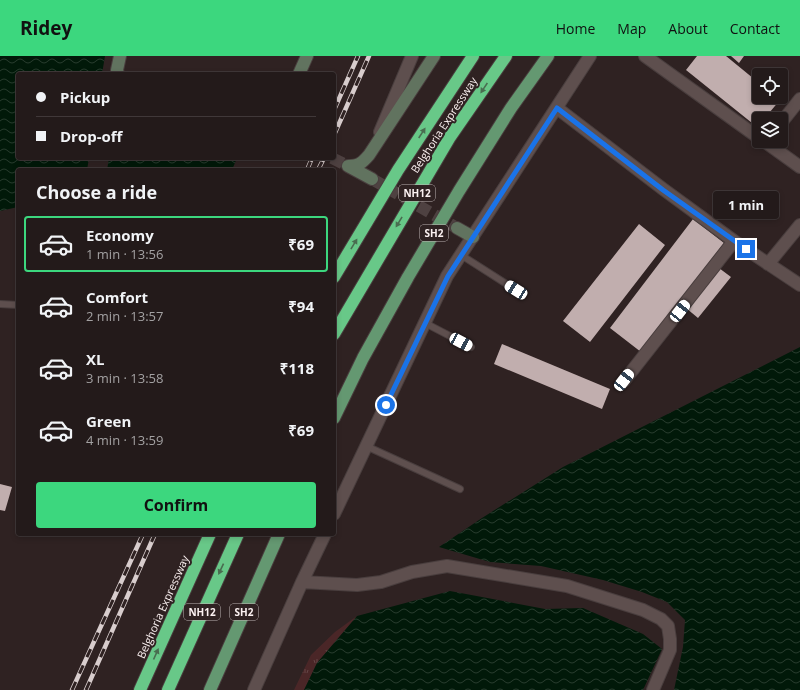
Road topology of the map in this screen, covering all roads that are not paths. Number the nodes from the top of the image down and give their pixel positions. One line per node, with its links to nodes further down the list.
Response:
1 (120, 56): 10 (street)
2 (307, 56): 11 (street)
3 (412, 56): 16 (street)
4 (434, 56): 16 (street)
5 (473, 56): 26 (highway, Belghoria Expressway / NH12, one-way to 5)
6 (506, 56): 32 (highway, Belghoria Expressway / NH12, one-way to 32)
7 (548, 56): 35 (main road, SH2)
8 (590, 56): 13 (street)
9 (645, 56): 15 (street)
10 (118, 72)
11 (300, 72)
12 (800, 98): 14 (street)
13 (557, 108): 22 (street); 23 (street)
14 (788, 114)
15 (752, 132)
16 (375, 145): 19 (street)
17 (774, 148): 18 (street)
18 (800, 167)
19 (372, 179)
20 (800, 225): 25 (street)
21 (457, 228): 22 (street)
22 (473, 237): 24 (street)
23 (734, 241): 25 (street); 34 (street)
24 (461, 255): 28 (lane); 31 (street)
25 (768, 264): 27 (street)
26 (336, 274)
27 (800, 285)
28 (516, 290)
29 (0, 304): 30 (lane)
30 (16, 305)
31 (425, 323): 33 (lane); 36 (street)
32 (336, 331)
33 (471, 347)
34 (624, 380)
35 (336, 414)
36 (366, 446): 37 (lane); 38 (street)
37 (460, 488)
38 (336, 510)
39 (209, 536): 44 (highway, Belghoria Expressway / NH12, one-way to 39)
40 (237, 536): 45 (highway, NH12, one-way to 45)
41 (278, 536): 46 (main road, SH2)
42 (324, 536): 43 (street)
43 (302, 582): 47 (street); 48 (street)
44 (140, 690)
45 (168, 690)
46 (210, 690)
47 (254, 690)
48 (653, 690)

